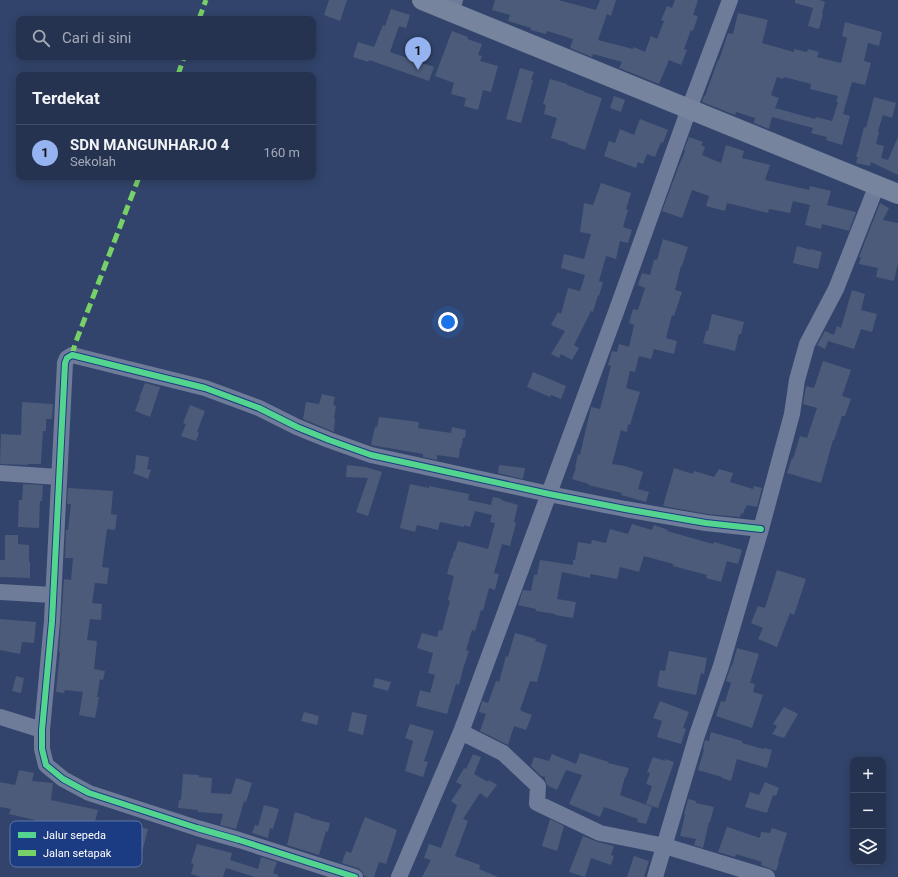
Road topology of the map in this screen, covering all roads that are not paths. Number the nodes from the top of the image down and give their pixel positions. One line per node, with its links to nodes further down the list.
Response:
1 (422, 0): 3 (main road)
2 (730, 0): 4 (street)
3 (453, 6): 4 (main road)
4 (689, 109): 5 (main road); 9 (street)
5 (877, 185): 6 (main road); 10 (street)
6 (898, 194)
7 (0, 474): 8 (street)
8 (58, 477): 9 (street); 12 (street)
9 (549, 494): 10 (street); 15 (street)
10 (761, 529): 16 (street)
11 (0, 592): 12 (street)
12 (52, 595): 14 (street)
13 (0, 717): 14 (street)
14 (42, 730): 17 (street)
15 (461, 732): 16 (street); 18 (street)
16 (665, 846): 19 (street); 20 (street)
17 (354, 877)
18 (399, 877)
19 (655, 877)
20 (767, 877)

